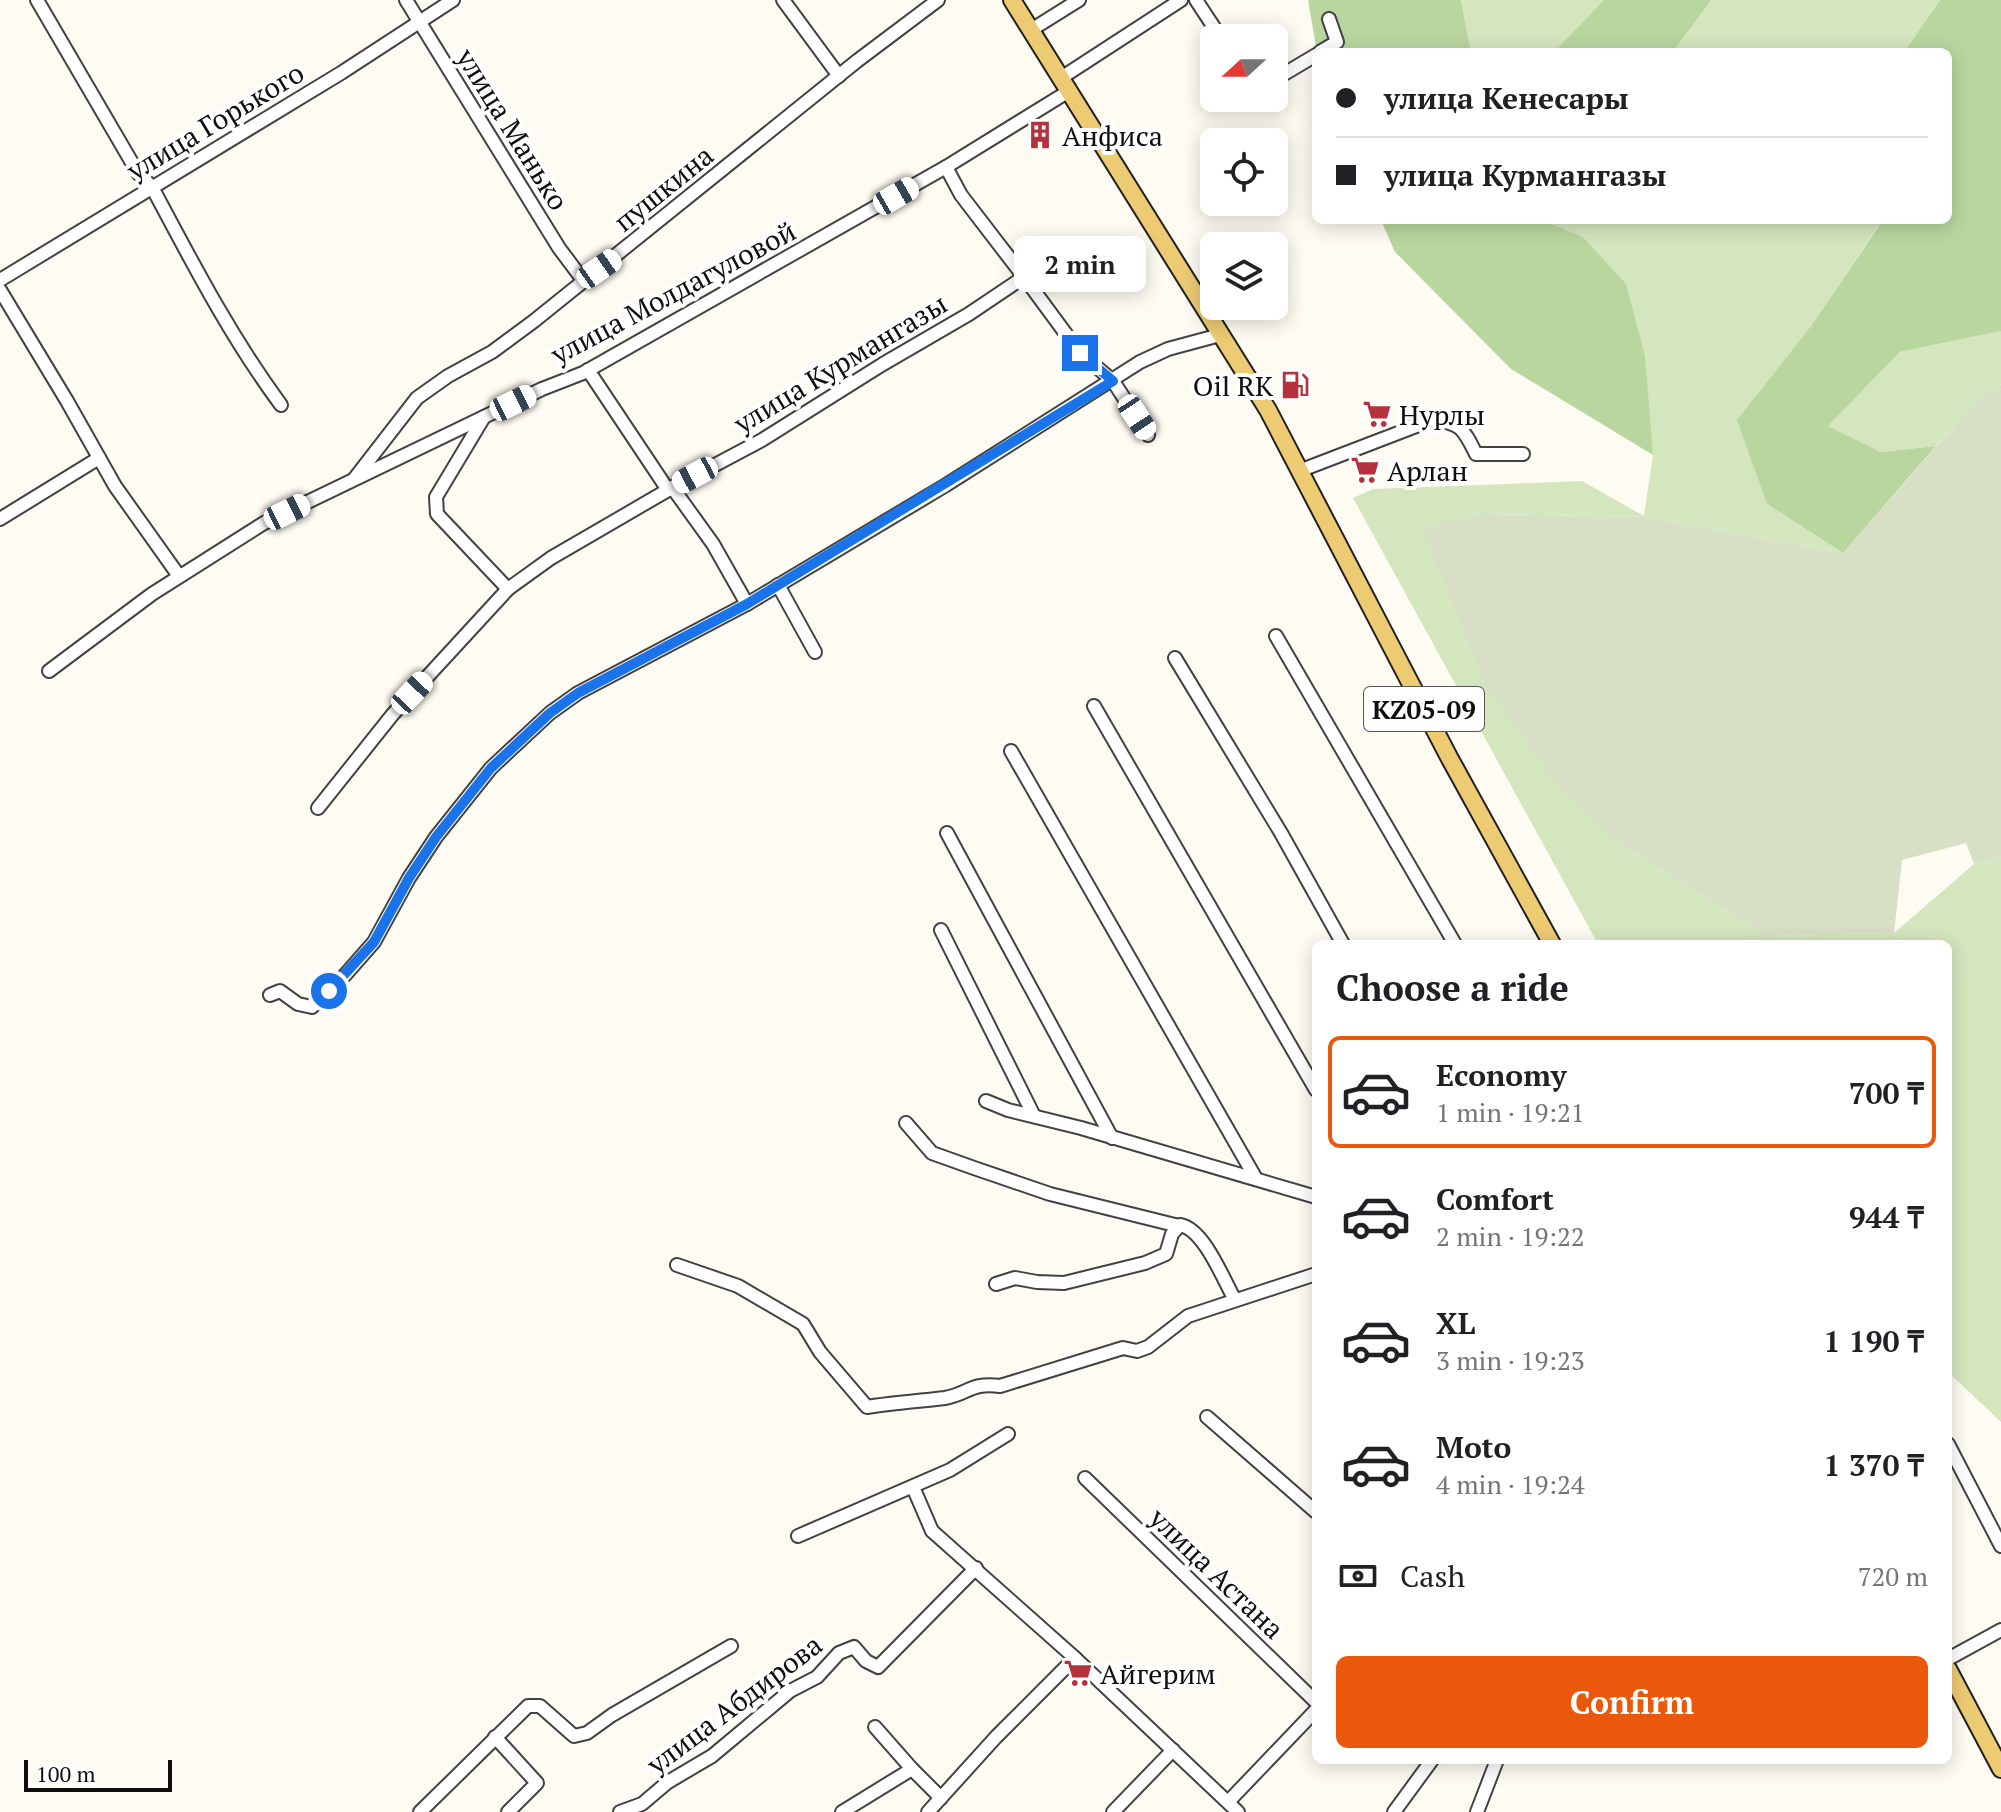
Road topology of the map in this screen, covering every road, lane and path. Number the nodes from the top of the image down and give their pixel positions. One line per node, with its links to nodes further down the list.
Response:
1 (37, 0): 20 (street)
2 (406, 0): 11 (street, улица Манько)
3 (453, 0): 11 (street, улица Горького)
4 (783, 0): 17 (street)
5 (938, 0): 17 (street, пушкина)
6 (1012, 0): 13 (main road, KZ05-09)
7 (1079, 0): 13 (street)
8 (1181, 0): 18 (street, улица Молдагуловой)
9 (1196, 0): 12 (street)
10 (1329, 19): 14 (street)
11 (419, 21): 20 (street, улица Горького); 23 (street, улица Манько)
12 (1212, 24)
13 (1031, 30): 18 (main road, KZ05-09)
14 (1327, 48)
15 (1312, 57): 16 (street)
16 (1288, 71)
17 (839, 76): 23 (street, пушкина)
18 (1065, 85): 19 (street, улица Молдагуловой); 25 (main road, KZ05-09)
19 (946, 167): 21 (street); 26 (street, улица Молдагуловой)
20 (152, 187): 22 (street, улица Горького); 28 (street)
21 (1024, 277): 27 (street); 35 (street, улица Курмангазы)
22 (0, 280)
23 (583, 280): 34 (street, пушкина)
24 (0, 290): 32 (street)
25 (1220, 335): 27 (street); 33 (main road, KZ05-09)
26 (588, 370): 29 (street, улица Молдагуловой); 35 (street)
27 (1113, 381): 30 (street); 38 (street)
28 (281, 405)
29 (484, 417): 34 (street, улица Молдагуловой); 39 (street)
30 (1148, 435)
31 (1523, 454): 33 (street)
32 (99, 458): 36 (street); 37 (street)
33 (1299, 471): 52 (main road, KZ05-09)
34 (354, 479): 37 (street, улица Молдагуловой)
35 (670, 488): 39 (street, улица Курмангазы); 40 (street)
36 (0, 519)
37 (179, 576): 44 (street, улица Молдагуловой)
38 (778, 585): 40 (street); 42 (street)
39 (508, 589): 47 (street, улица Курмангазы)
40 (747, 604): 53 (street)
41 (1276, 636): 51 (street)
42 (815, 652)
43 (1175, 658): 50 (street)
44 (49, 671)
45 (1094, 706): 54 (street)
46 (1011, 751): 59 (street)
47 (318, 808)
48 (947, 833): 58 (street)
49 (941, 930): 56 (street)
50 (1341, 940)
51 (1453, 940)
52 (1550, 940)
53 (270, 995)
54 (1312, 1083)
55 (986, 1101): 56 (street)
56 (1033, 1114): 58 (street)
57 (906, 1123): 61 (street)
58 (1112, 1138): 59 (street)
59 (1255, 1177): 60 (street)
60 (1312, 1196)
61 (1179, 1226): 64 (street); 65 (street)
62 (677, 1265): 65 (street)
63 (1312, 1275): 65 (street)
64 (996, 1284)
65 (1235, 1300)
66 (1207, 1417): 71 (street)
67 (1008, 1434): 70 (street)
68 (1952, 1452): 73 (street)
69 (1085, 1478): 80 (street, улица Астана)
70 (913, 1487): 72 (street); 74 (street)
71 (1312, 1509)
72 (798, 1536)
73 (2001, 1546)
74 (976, 1568): 78 (street); 94 (street, улица Абдирова)
75 (2001, 1630): 77 (street)
76 (731, 1646): 83 (street)
77 (1952, 1657)
78 (1075, 1658): 84 (street); 89 (street)
79 (1952, 1677): 88 (main road)
80 (1312, 1698)
81 (1312, 1714): 90 (street)
82 (875, 1727): 87 (street)
83 (495, 1737): 92 (street); 93 (street)
84 (1173, 1750): 90 (street); 97 (street)
85 (1429, 1764): 99 (street)
86 (1496, 1764): 91 (street)
87 (912, 1769): 89 (street); 95 (street)
88 (2001, 1769)
89 (941, 1798): 96 (street)
90 (1228, 1802): 98 (street)
91 (1482, 1811)
92 (420, 1812)
93 (508, 1812)
94 (620, 1812)
95 (842, 1812)
96 (928, 1812)
97 (1113, 1812)
98 (1238, 1812)
99 (1394, 1812)

